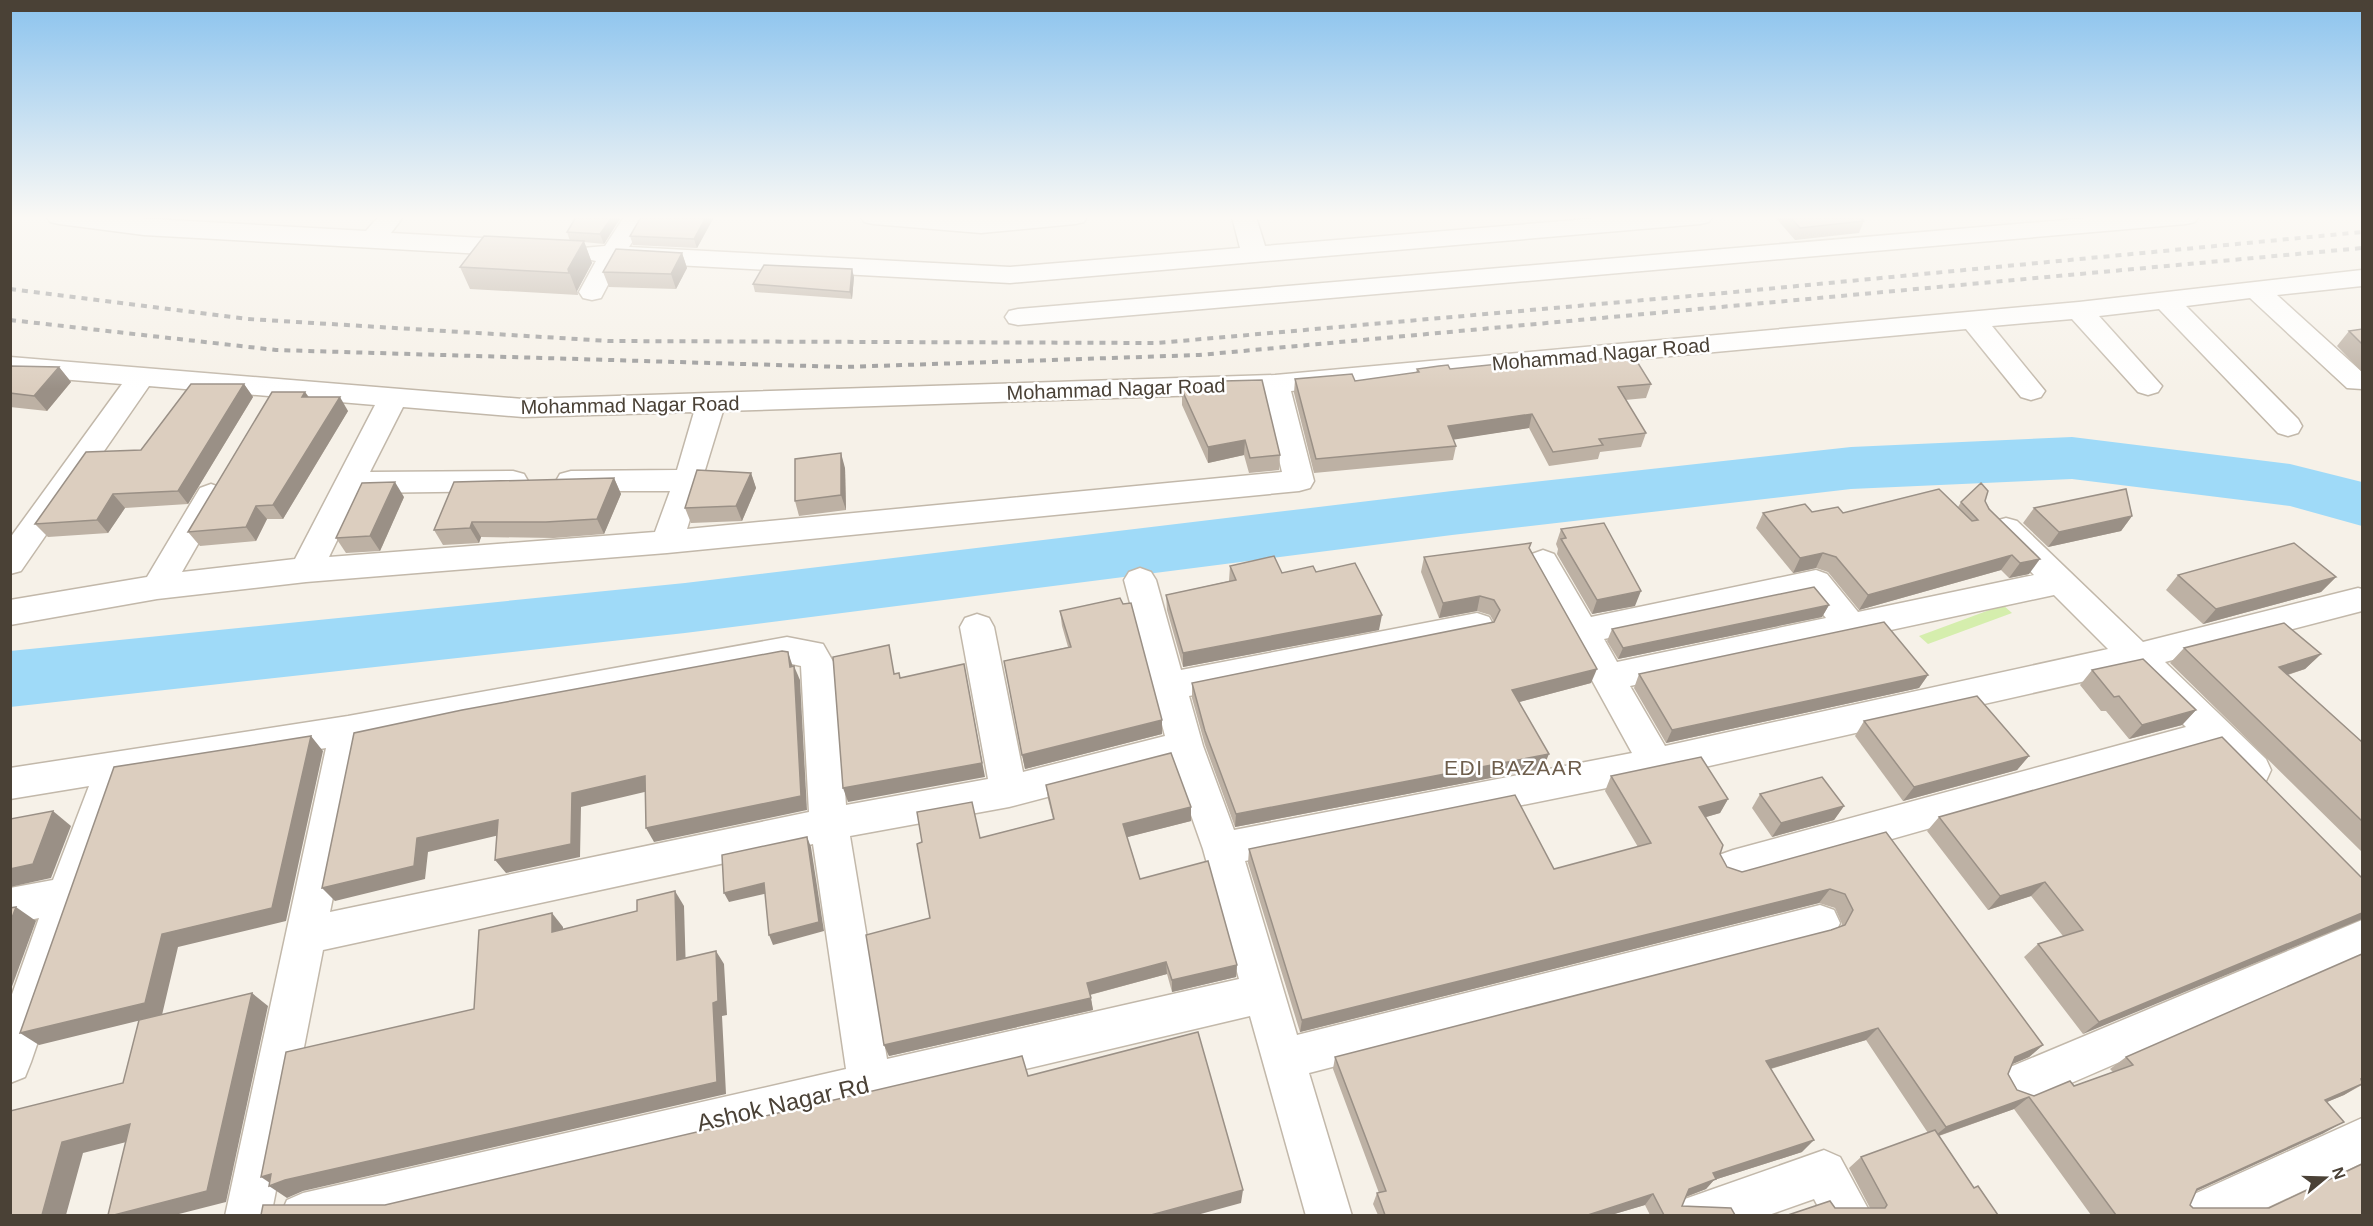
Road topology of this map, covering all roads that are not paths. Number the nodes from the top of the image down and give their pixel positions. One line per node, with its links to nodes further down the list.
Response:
1 (601, 274): 7 (street)
2 (995, 274): 5 (street)
3 (1020, 274): 5 (street)
4 (1518, 274): 11 (street)
5 (1010, 275): 11 (street)
6 (2362, 278): 8 (street, Mohammad Nagar Road)
7 (592, 292)
8 (2258, 292): 9 (street, Mohammad Nagar Road); 16 (street)
9 (2166, 301): 10 (street, Mohammad Nagar Road); 24 (street)
10 (2079, 310): 12 (street, Mohammad Nagar Road); 18 (street)
11 (1018, 317): 13 (street)
12 (1972, 319): 17 (street, Mohammad Nagar Road); 20 (street)
13 (1023, 342)
14 (12, 369): 15 (street, Mohammad Nagar Road)
15 (141, 377): 19 (street, Mohammad Nagar Road); 31 (street)
16 (2361, 383)
17 (1275, 384): 22 (street, Mohammad Nagar Road); 29 (street)
18 (2148, 386)
19 (275, 388): 21 (street, Mohammad Nagar Road); 23 (street)
20 (2031, 391)
21 (393, 398): 22 (street, Mohammad Nagar Road); 27 (street)
22 (711, 403): 26 (street)
23 (257, 418)
24 (2288, 426)
25 (228, 468): 36 (street)
26 (689, 480): 27 (street); 29 (street)
27 (350, 483): 32 (street)
28 (1992, 515): 35 (street)
29 (667, 542): 32 (street)
30 (1543, 562): 42 (street)
31 (10, 563)
32 (306, 570): 36 (street)
33 (2330, 578): 37 (street)
34 (1140, 580): 45 (street)
35 (2059, 582): 40 (street); 43 (street)
36 (157, 587): 38 (street)
37 (2360, 602): 43 (street)
38 (10, 613)
39 (1477, 626): 45 (street)
40 (1850, 626): 42 (street); 44 (street)
41 (976, 627): 53 (street)
42 (1583, 631): 44 (street)
43 (2138, 656): 47 (street); 49 (street)
44 (1609, 677): 49 (street)
45 (1169, 686): 48 (street)
46 (348, 730): 50 (street); 54 (street); 60 (street)
47 (2215, 733): 52 (street); 56 (street)
48 (1185, 746): 53 (street); 55 (street)
49 (1656, 763): 55 (street)
50 (115, 766): 51 (street); 57 (street)
51 (10, 784)
52 (2272, 790)
53 (1009, 791): 54 (street)
54 (830, 824): 60 (street); 65 (street)
55 (1222, 849): 62 (street)
56 (1733, 867)
57 (67, 895): 58 (street); 63 (street)
58 (10, 906)
59 (1820, 923): 64 (street)
60 (307, 935): 68 (street)
61 (2362, 938): 66 (street)
62 (1264, 993): 64 (street); 65 (street, Ashok Nagar Rd)
63 (13, 1047)
64 (1284, 1059): 70 (street)
65 (870, 1084): 69 (street, Ashok Nagar Rd)
66 (2018, 1085)
67 (2362, 1140): 73 (street)
68 (248, 1215)
69 (303, 1215)
70 (1329, 1215)
71 (1698, 1215): 72 (street)
72 (1849, 1215)
73 (2197, 1215)

